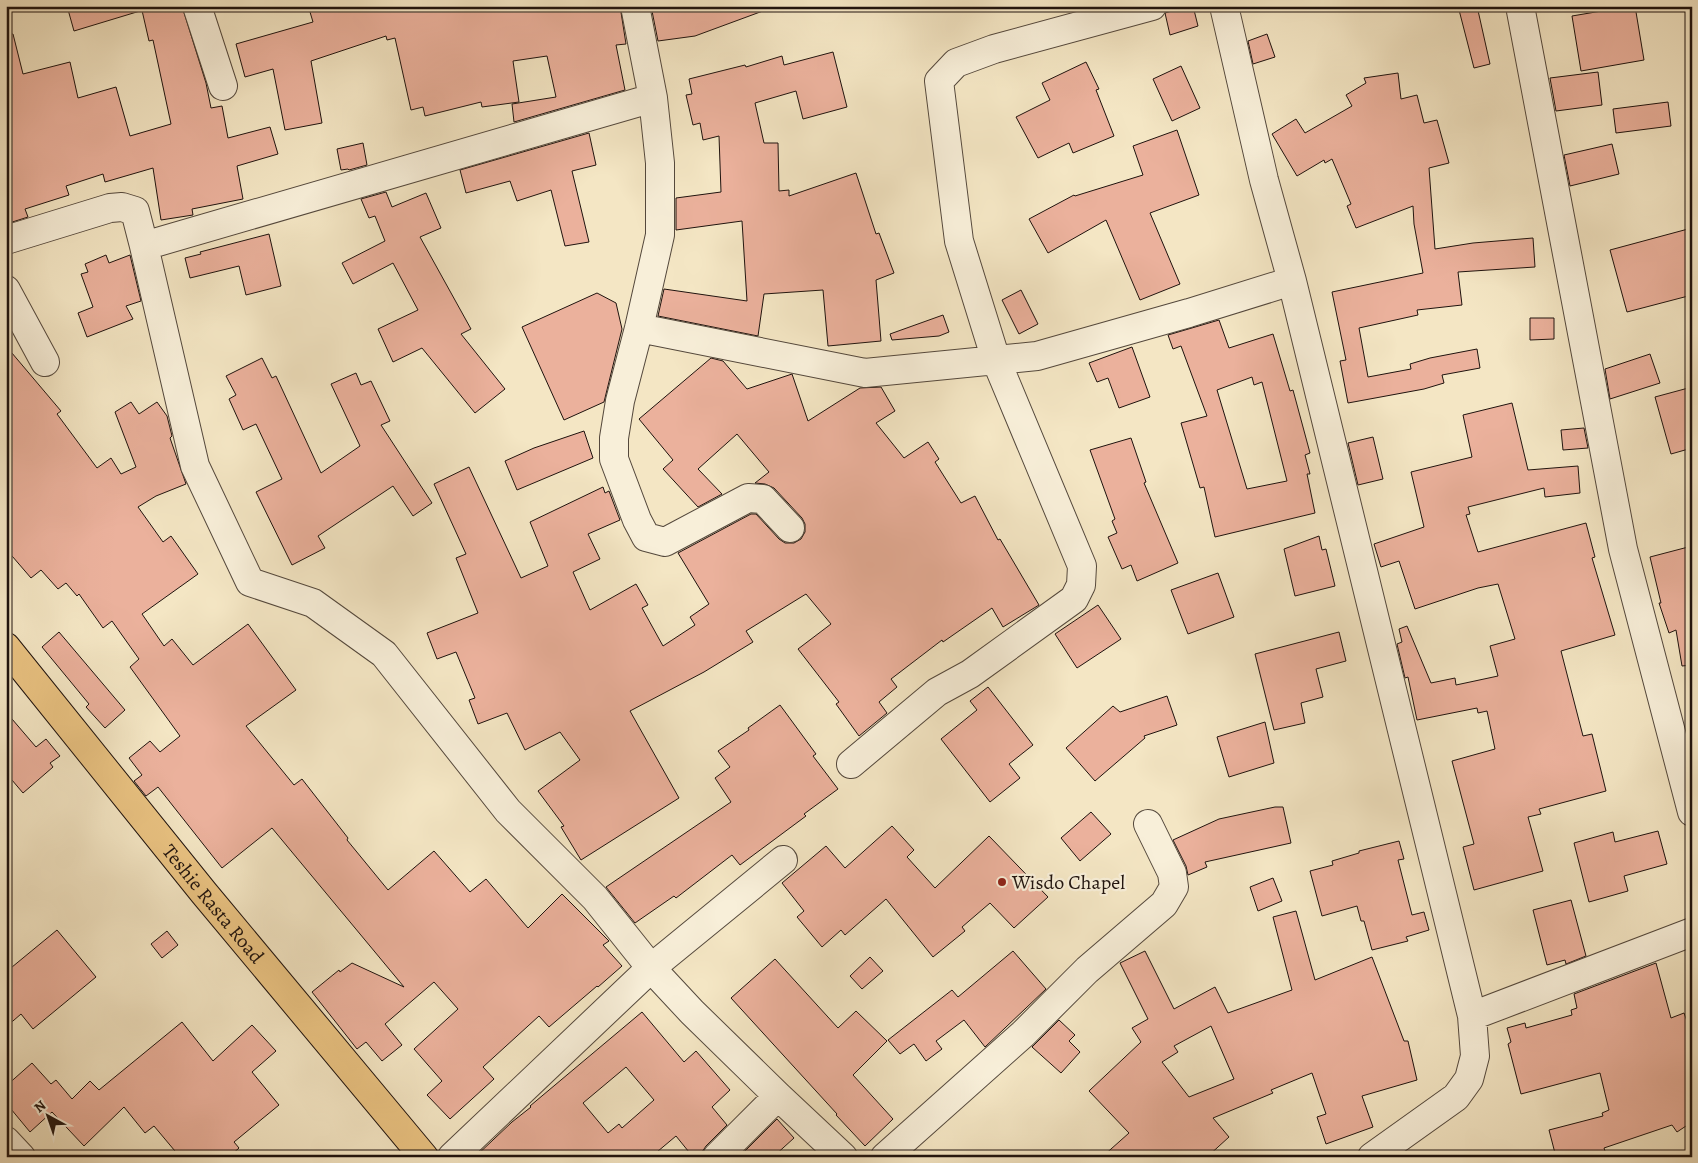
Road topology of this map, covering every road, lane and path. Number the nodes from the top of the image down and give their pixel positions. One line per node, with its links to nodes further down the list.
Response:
1 (197, 6): 6 (street)
2 (635, 6): 7 (street)
3 (1152, 6): 13 (street)
4 (1224, 6): 10 (street)
5 (1520, 6): 17 (street)
6 (223, 86)
7 (653, 98): 9 (street); 12 (street)
8 (6, 240): 9 (street)
9 (144, 246): 23 (street)
10 (1292, 281): 13 (street); 24 (street)
11 (6, 290): 14 (street)
12 (639, 328): 13 (street); 15 (street)
13 (996, 360): 18 (street)
14 (45, 362)
15 (790, 528)
16 (6, 647): 28 (main road, Teshie Rasta Road)
17 (1681, 722): 19 (street)
18 (850, 764)
19 (1692, 812)
20 (1148, 824): 32 (street)
21 (783, 860): 23 (street)
22 (1692, 932): 24 (street)
23 (651, 968): 25 (street); 29 (street)
24 (1472, 1016): 33 (street)
25 (778, 1096): 30 (street); 31 (street)
26 (6, 1141): 27 (street)
27 (22, 1157)
28 (424, 1157)
29 (452, 1157)
30 (717, 1157)
31 (843, 1157)
32 (885, 1157)
33 (1372, 1157)

